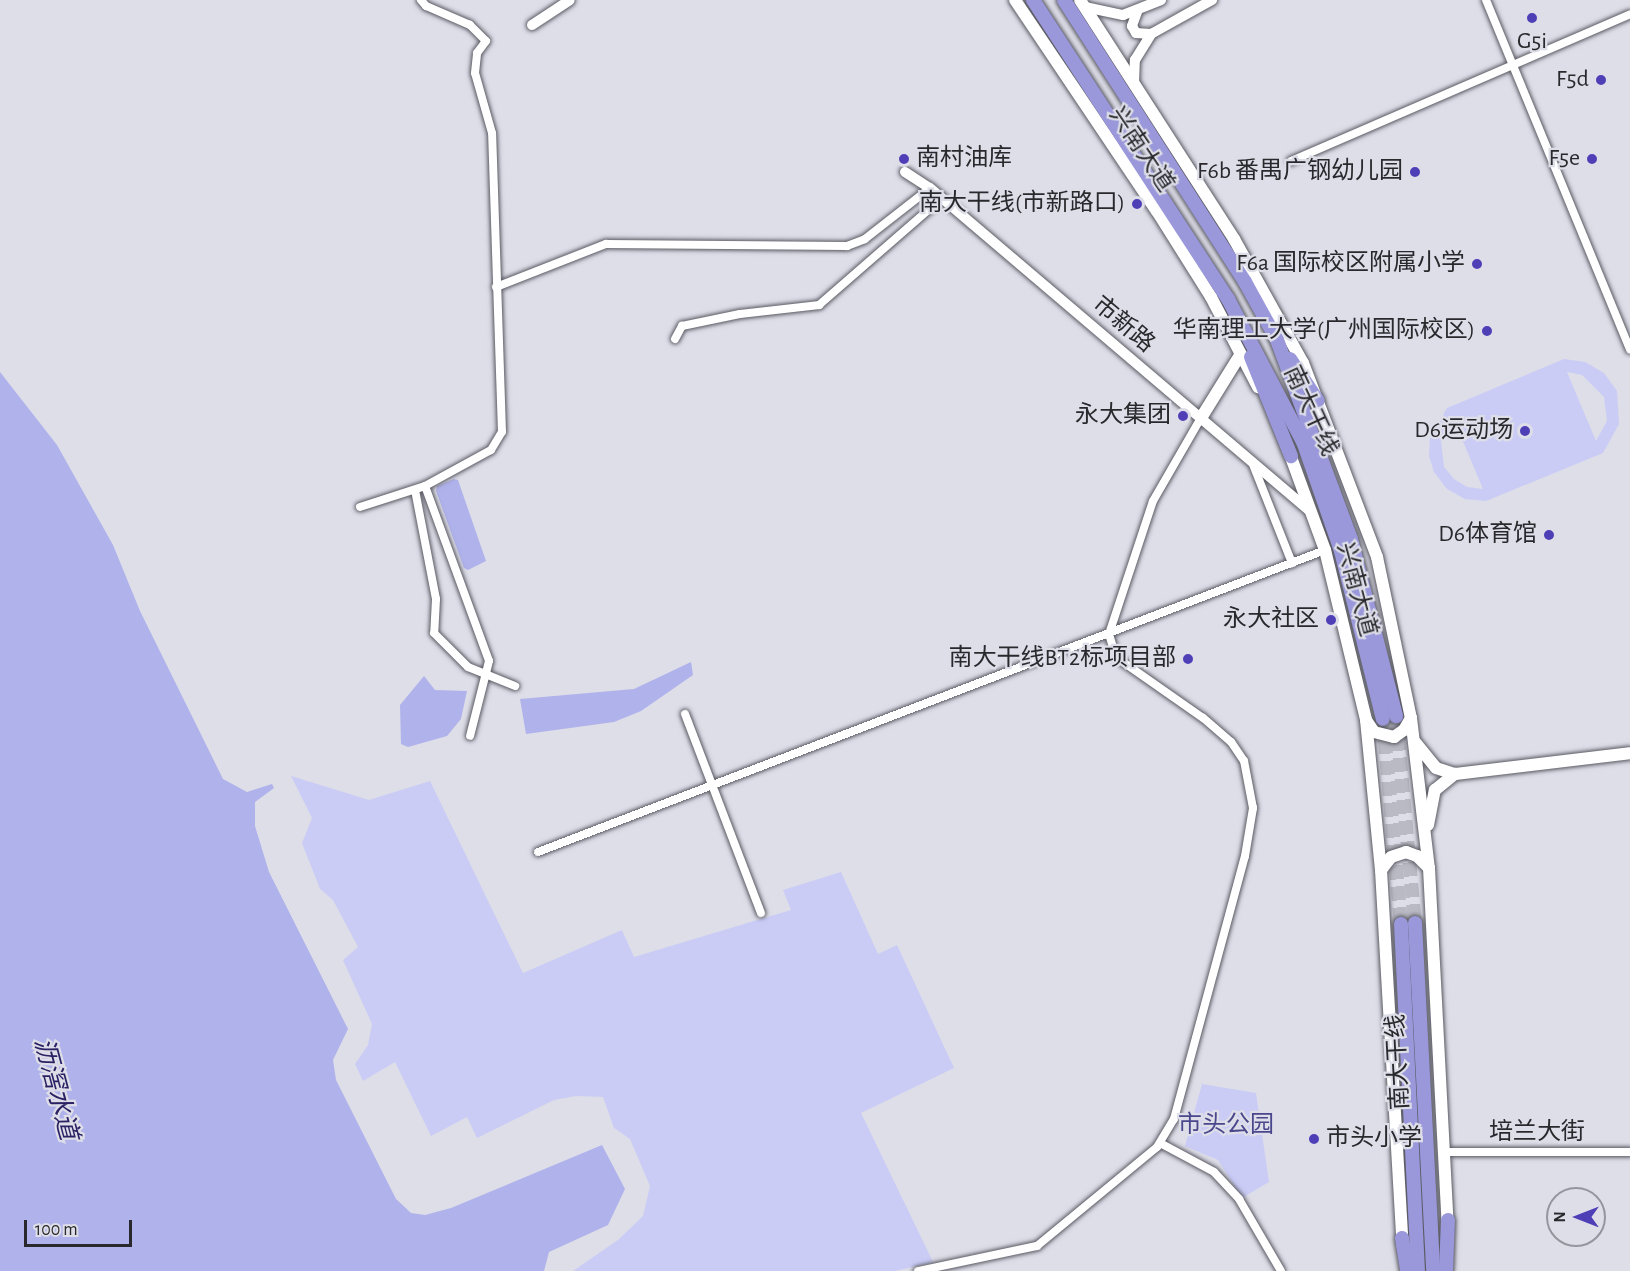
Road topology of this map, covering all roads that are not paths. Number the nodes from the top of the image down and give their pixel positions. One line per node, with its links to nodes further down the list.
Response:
1 (421, 0): 20 (street)
2 (570, 0): 12 (street)
3 (1015, 0): 25 (main road, 兴南大道)
4 (1033, 0): 21 (highway, 南大干线)
5 (1064, 0): 23 (highway, 南大干线)
6 (1161, 0): 10 (street)
7 (1212, 0): 13 (street)
8 (1486, 0): 14 (street)
9 (1082, 3): 10 (street); 15 (main road, 兴南大道)
10 (1137, 12): 13 (street)
11 (1630, 14): 14 (street)
12 (532, 25)
13 (1150, 34): 15 (street)
14 (1513, 65): 16 (street); 24 (street)
15 (1134, 84): 26 (main road, 兴南大道)
16 (1291, 161)
17 (905, 172): 18 (street, 市新路)
18 (930, 188): 19 (street, 市新路); 20 (street)
19 (942, 198): 22 (street); 27 (street, 市新路)
20 (496, 287): 30 (street)
21 (1228, 299): 23 (highway, 南大干线); 28 (highway)
22 (675, 339)
23 (1277, 340): 26 (highway)
24 (1630, 350)
25 (1240, 355): 27 (main road); 28 (main road, 兴南大道)
26 (1318, 401): 40 (main road, 兴南大道)
27 (1201, 418): 29 (street, 市新路); 36 (street)
28 (1291, 456): 33 (main road, 兴南大道)
29 (1252, 461): 33 (street, 市新路); 35 (street)
30 (425, 486): 31 (street); 37 (street)
31 (416, 490): 32 (street); 37 (street)
32 (360, 507)
33 (1312, 512): 34 (main road, 兴南大道)
34 (1325, 550): 35 (street); 41 (main road, 兴南大道)
35 (1292, 563): 36 (street)
36 (1108, 634): 46 (street); 52 (street)
37 (484, 675): 38 (street); 42 (street)
38 (515, 686)
39 (685, 714): 46 (street)
40 (1411, 718): 41 (main road); 43 (main road, 兴南大道)
41 (1366, 720): 50 (main road, 兴南大道)
42 (470, 736)
43 (1414, 742): 45 (main road); 47 (main road, 兴南大道)
44 (1630, 753): 45 (main road)
45 (1455, 774): 47 (main road)
46 (713, 783): 48 (street); 51 (street)
47 (1426, 837): 49 (main road, 兴南大道)
48 (538, 852)
49 (1429, 868): 50 (main road); 53 (main road, 兴南大道)
50 (1381, 870): 56 (main road, 兴南大道)
51 (761, 913)
52 (1160, 1143): 57 (street); 58 (street)
53 (1444, 1152): 54 (street, 培兰大街); 55 (main road, 兴南大道)
54 (1630, 1152)
55 (1448, 1220): 62 (highway)
56 (1402, 1238): 59 (highway)
57 (918, 1271)
58 (1281, 1271)
59 (1406, 1271)
60 (1418, 1271): 61 (highway, 南大干线)
61 (1433, 1271)
62 (1448, 1271)

